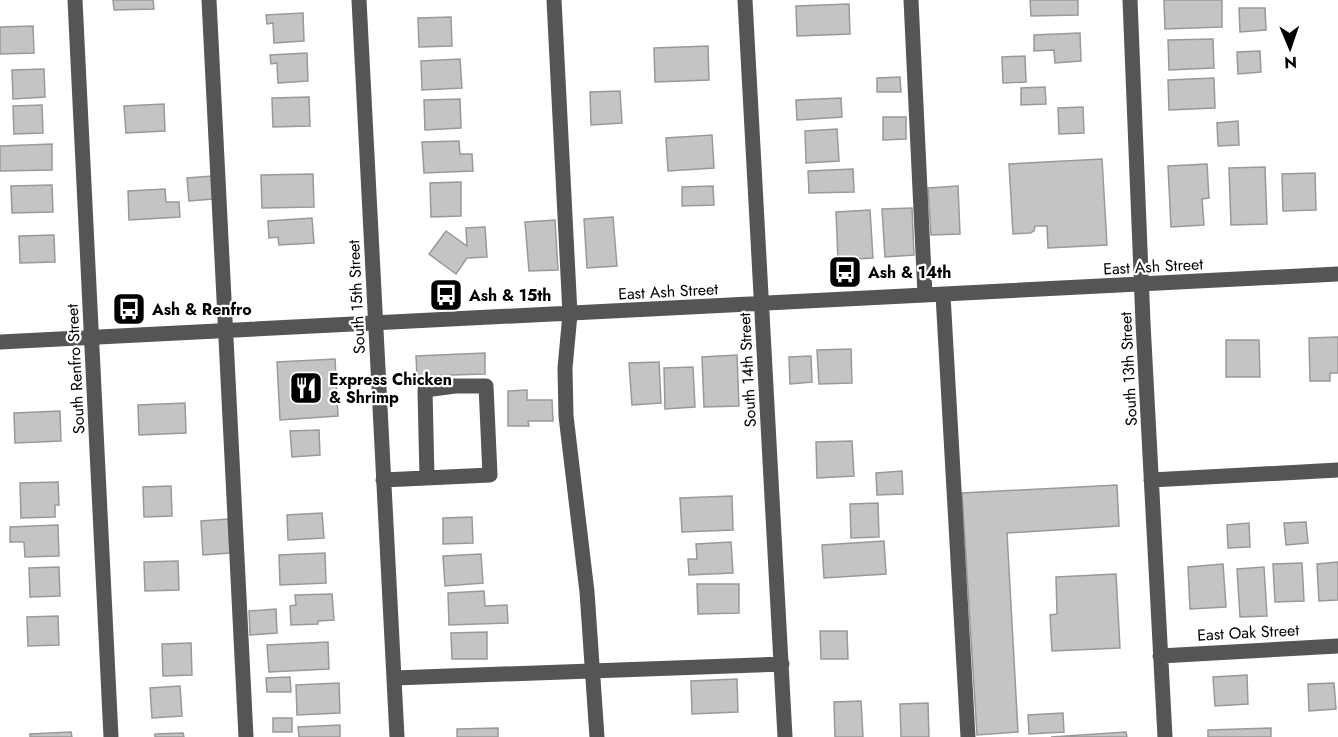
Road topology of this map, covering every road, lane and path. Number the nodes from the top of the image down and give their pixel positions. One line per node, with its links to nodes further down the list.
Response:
1 (75, 0): 16 (street, South Renfro Street)
2 (209, 0): 15 (street)
3 (359, 0): 14 (street, South 15th Street)
4 (554, 0): 13 (street)
5 (745, 0): 12 (street, South 14th Street)
6 (911, 0): 10 (street)
7 (1130, 0): 9 (street, South 13th Street)
8 (1338, 274): 9 (street, East Ash Street)
9 (1142, 284): 11 (street, East Ash Street); 21 (street, South 13th Street)
10 (925, 295): 11 (street, East Ash Street); 12 (street, East Ash Street)
11 (943, 295): 32 (street)
12 (761, 304): 13 (street, East Ash Street); 24 (street, South 14th Street)
13 (570, 314): 14 (street, East Ash Street); 25 (street)
14 (375, 324): 15 (street, East Ash Street); 20 (street, South 15th Street)
15 (227, 331): 16 (street, East Ash Street); 28 (street)
16 (92, 338): 17 (street, East Ash Street); 27 (street, South Renfro Street)
17 (0, 342)
18 (1338, 470): 21 (street)
19 (427, 478): 19 (street); 20 (street)
20 (383, 480): 26 (street, South 15th Street)
21 (1151, 480): 23 (street, South 13th Street)
22 (1338, 646): 23 (street, East Oak Street)
23 (1160, 656): 33 (street, South 13th Street)
24 (782, 664): 25 (street); 31 (street, South 14th Street)
25 (592, 670): 26 (street); 30 (street)
26 (394, 678): 29 (street, South 15th Street)
27 (111, 737)
28 (246, 737)
29 (397, 737)
30 (597, 737)
31 (785, 737)
32 (968, 737)
33 (1165, 737)

